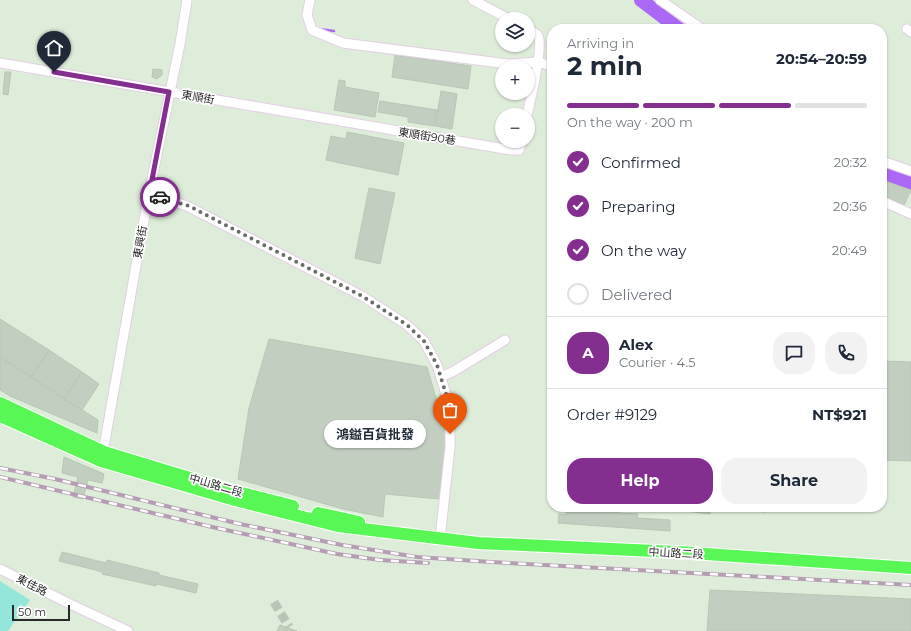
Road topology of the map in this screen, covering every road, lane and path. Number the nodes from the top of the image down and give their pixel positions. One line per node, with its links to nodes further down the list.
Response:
1 (187, 0): 11 (street, 東興街)
2 (310, 0): 8 (street)
3 (473, 0): 5 (street)
4 (660, 0): 6 (street)
5 (496, 12)
6 (695, 24)
7 (535, 34): 8 (street)
8 (538, 62): 10 (street); 12 (street)
9 (0, 63): 11 (street, 東順街)
10 (547, 65)
11 (169, 92): 13 (street, 東順街); 19 (street, 東興街)
12 (528, 108)
13 (326, 120): 14 (street, 東順街90巷)
14 (495, 147)
15 (499, 148): 16 (street, 東順街90巷)
16 (520, 148)
17 (887, 163): 18 (street)
18 (911, 171)
19 (149, 195): 23 (street); 26 (street, 東興街)
20 (887, 203): 21 (street)
21 (911, 214)
22 (505, 340): 23 (street)
23 (441, 377): 27 (street)
24 (0, 403): 26 (main road, 中山路二段)
25 (0, 416): 26 (main road, 中山路二段)
26 (103, 456): 27 (main road, 中山路二段)
27 (440, 539): 28 (main road, 中山路二段)
28 (911, 568)
29 (0, 569): 30 (street, 東佳路)
30 (128, 631)

